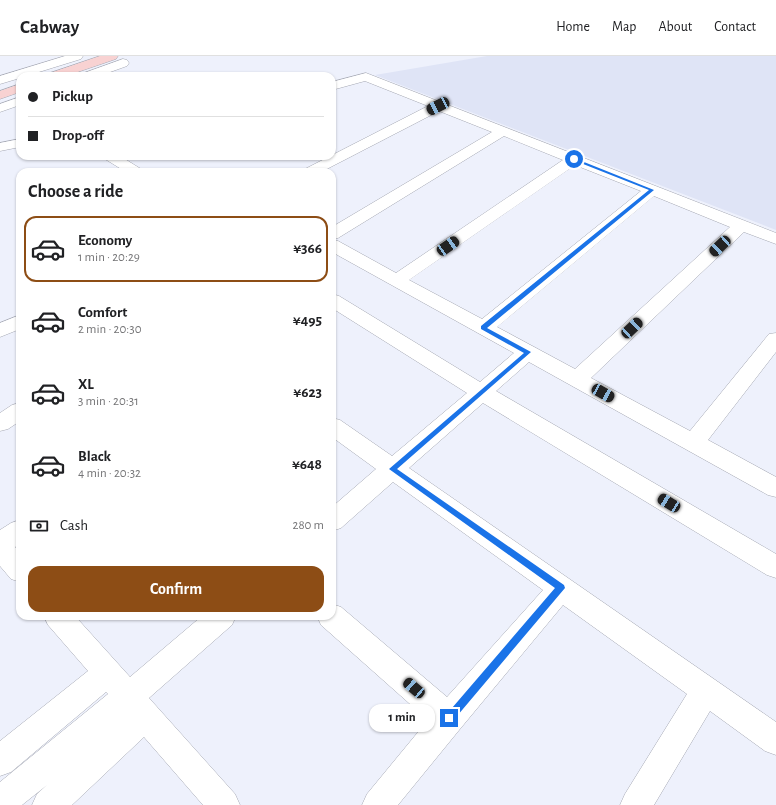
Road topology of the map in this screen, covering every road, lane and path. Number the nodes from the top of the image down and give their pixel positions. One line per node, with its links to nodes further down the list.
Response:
1 (77, 56): 4 (street)
2 (112, 56): 5 (street)
3 (120, 60): 6 (street); 7 (street)
4 (26, 72)
5 (66, 72)
6 (96, 72)
7 (129, 72)
8 (16, 75): 9 (street)
9 (0, 80)
10 (336, 85): 14 (street)
11 (16, 89): 12 (street)
12 (0, 95)
13 (16, 102): 15 (street)
14 (438, 106): 16 (street); 19 (street)
15 (0, 108)
16 (503, 131): 20 (street); 27 (street)
17 (16, 144): 18 (street)
18 (0, 147)
19 (336, 159)
20 (574, 159): 25 (street); 30 (street)
21 (116, 160): 23 (street)
22 (333, 160): 24 (street)
23 (130, 168)
24 (318, 168)
25 (652, 190): 26 (street); 33 (street)
26 (742, 225): 28 (street); 37 (street)
27 (336, 232)
28 (776, 239)
29 (336, 247): 30 (street)
30 (397, 280): 33 (street)
31 (336, 302): 38 (street)
32 (16, 323): 34 (street)
33 (483, 328): 36 (street)
34 (0, 331)
35 (776, 339): 42 (street)
36 (528, 352): 37 (street); 38 (street)
37 (577, 379): 42 (street)
38 (481, 392): 43 (street); 50 (street)
39 (16, 413): 40 (street)
40 (0, 423)
41 (336, 429): 43 (street)
42 (693, 443): 44 (street)
43 (393, 469): 45 (street); 51 (street)
44 (776, 488)
45 (336, 518)
46 (16, 533): 47 (street)
47 (0, 544)
48 (0, 548): 49 (street)
49 (16, 566)
50 (776, 566)
51 (561, 588): 56 (street); 58 (street)
52 (61, 620): 55 (street)
53 (218, 620): 57 (street)
54 (336, 620): 58 (street)
55 (107, 673): 57 (street); 60 (street)
56 (706, 690): 59 (street); 65 (street)
57 (137, 706): 61 (street); 62 (street); 63 (street)
58 (449, 718): 64 (street)
59 (776, 740)
60 (0, 761)
61 (0, 803)
62 (48, 805)
63 (224, 805)
64 (378, 805)
65 (636, 805)

